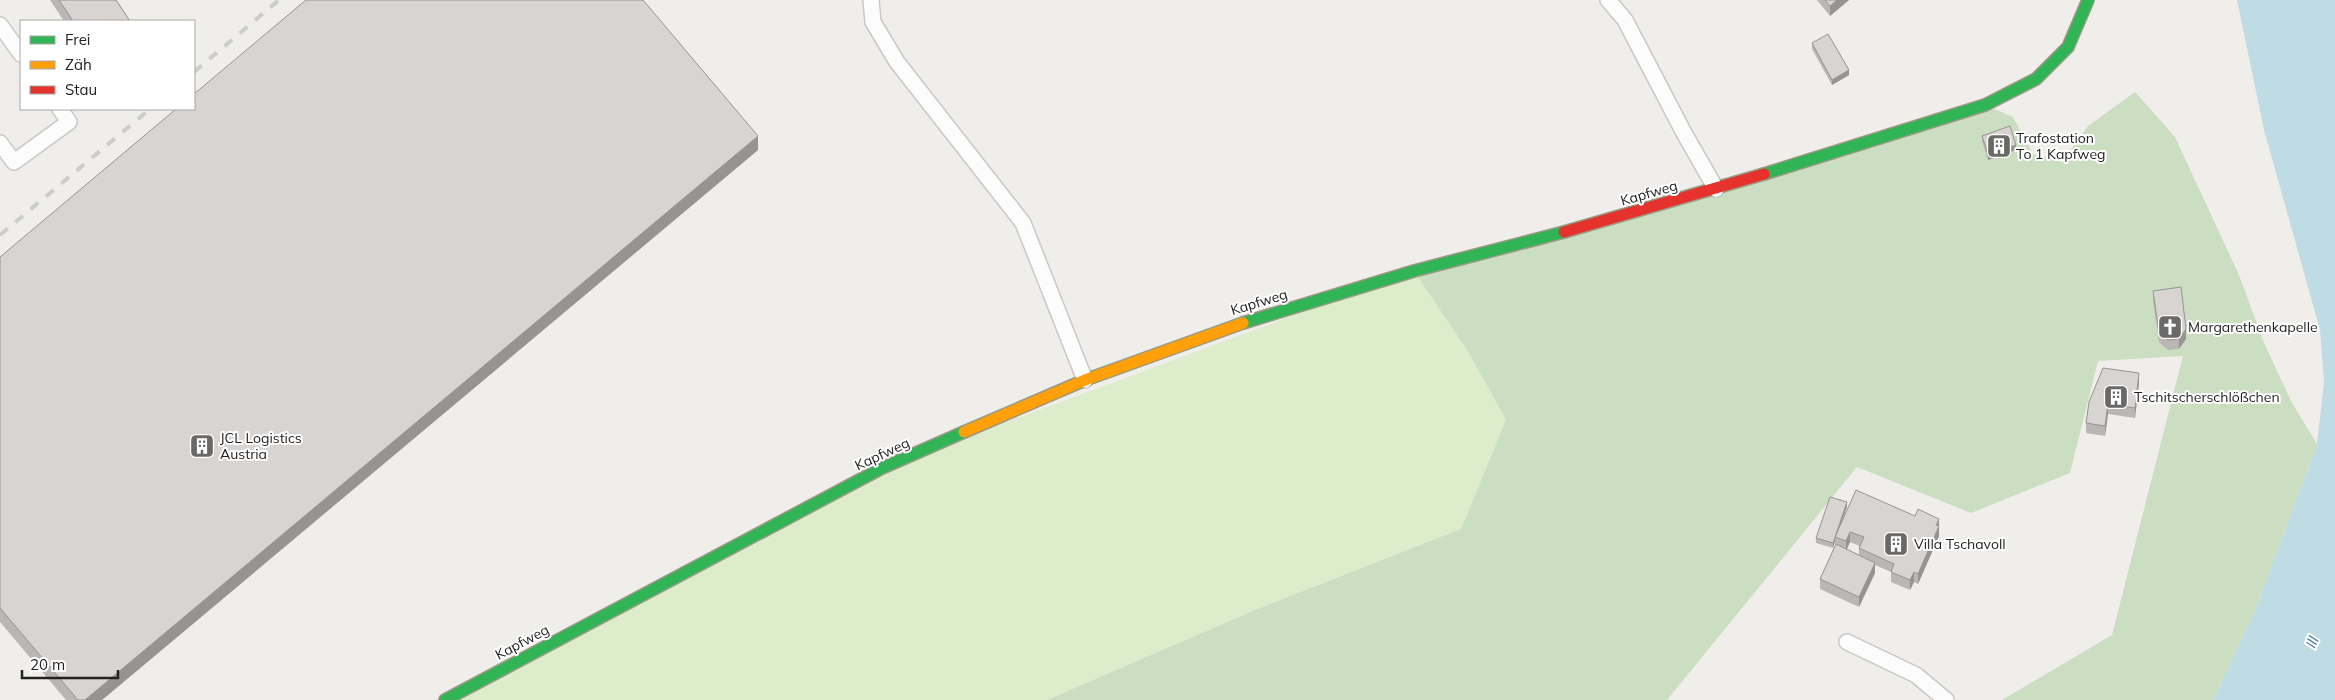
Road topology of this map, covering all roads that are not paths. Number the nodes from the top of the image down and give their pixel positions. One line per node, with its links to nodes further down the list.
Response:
1 (871, 0): 9 (lane)
2 (1608, 0): 8 (lane)
3 (2088, 0): 8 (street, Kapfweg)
4 (0, 25): 5 (lane)
5 (20, 53)
6 (61, 110): 7 (lane)
7 (0, 143)
8 (1716, 189): 9 (street, Kapfweg)
9 (1084, 380): 11 (street, Kapfweg)
10 (1847, 642): 12 (lane)
11 (445, 700)
12 (1946, 700)

